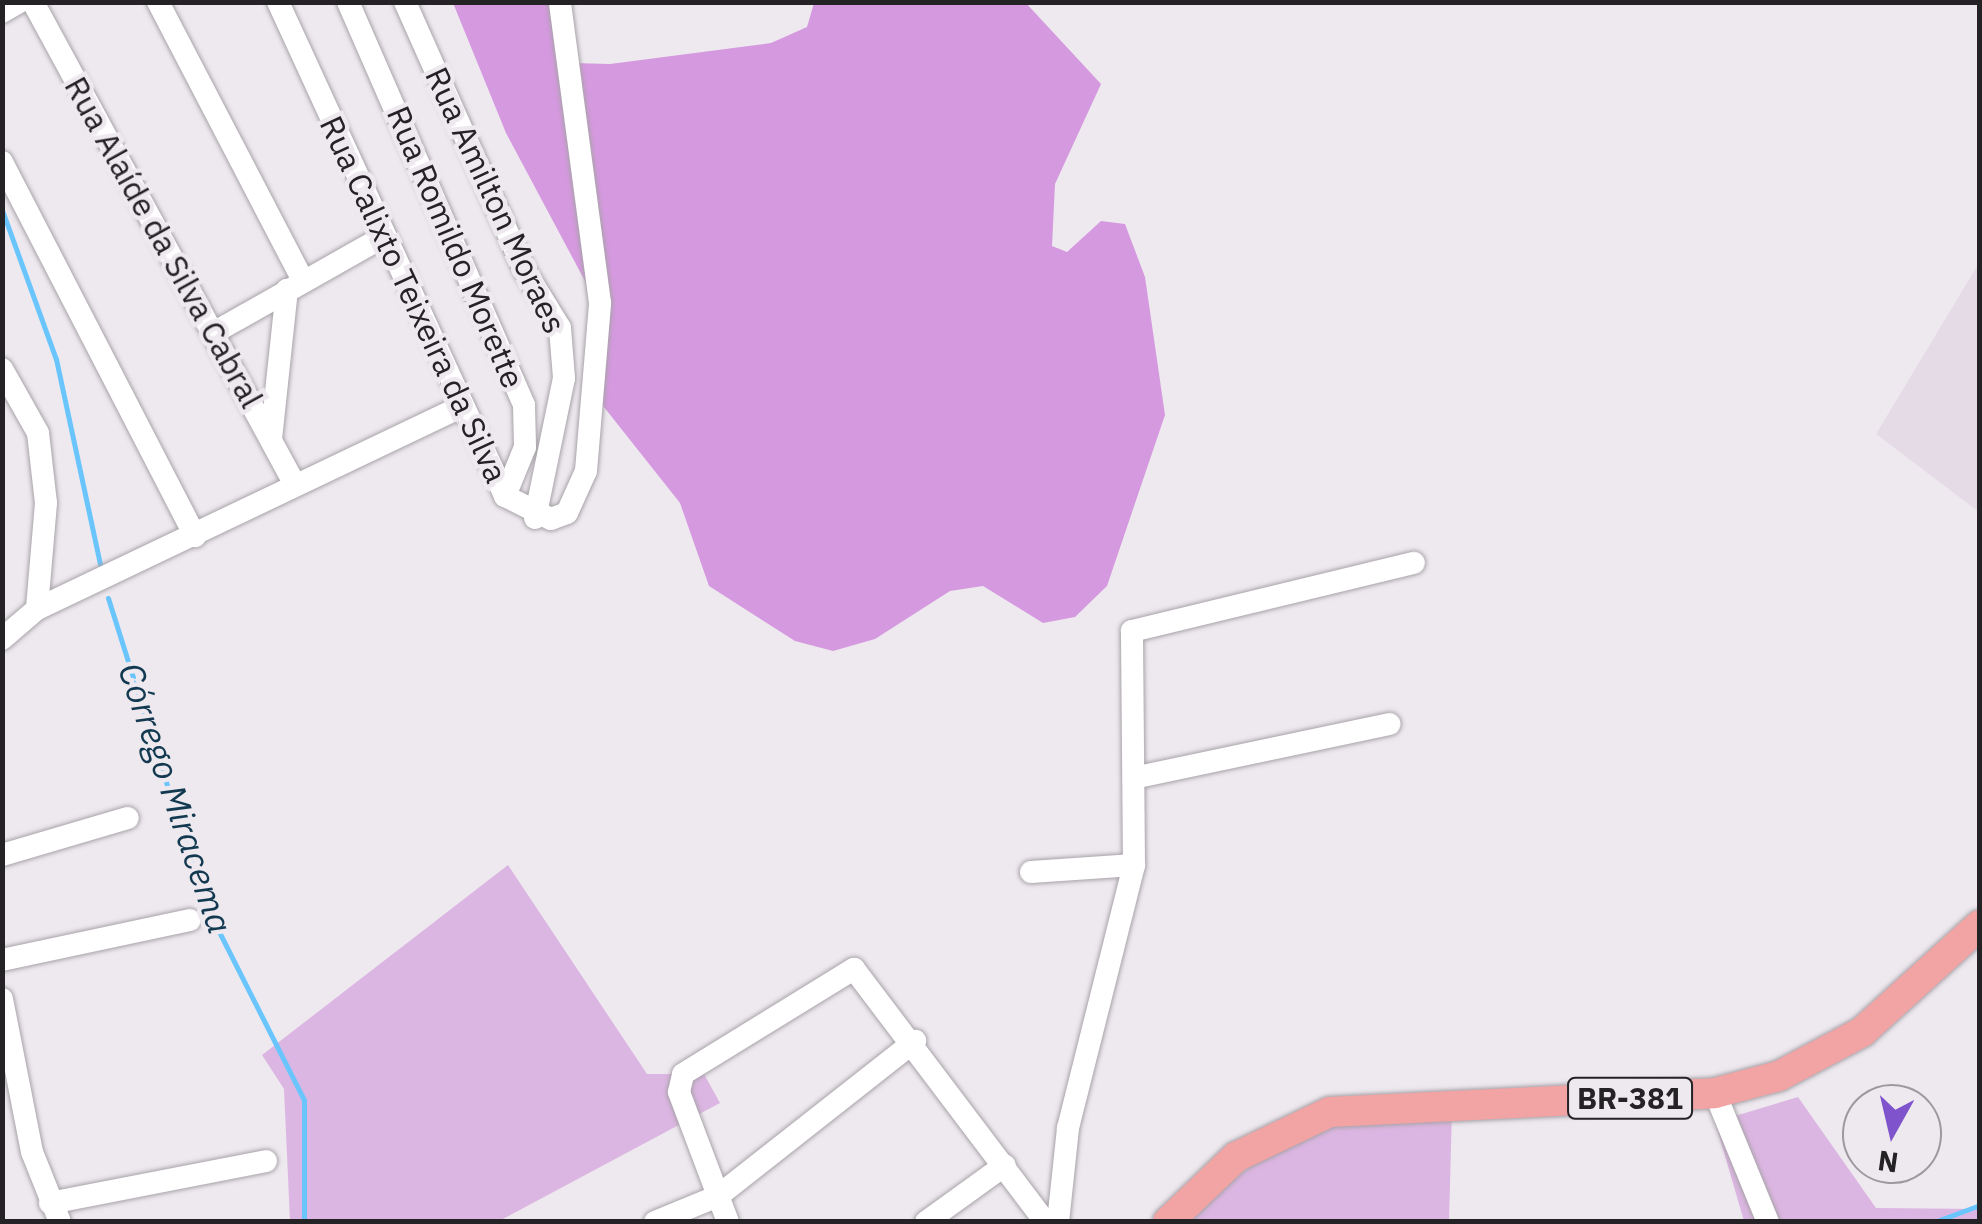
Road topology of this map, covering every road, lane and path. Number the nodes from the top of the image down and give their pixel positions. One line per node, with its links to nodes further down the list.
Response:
1 (18, 2): 8 (street)
2 (32, 2): 12 (street, Rua Alaíde da Silva Cabral)
3 (158, 2): 11 (street)
4 (278, 2): 10 (street, Rua Calixto Teixeira da Silva)
5 (348, 2): 17 (street, Rua Romildo Morette)
6 (405, 2): 18 (street, Rua Amilton Moraes)
7 (560, 2): 18 (street)
8 (2, 12)
9 (2, 162): 19 (street)
10 (383, 237): 11 (street); 14 (street, Rua Calixto Teixeira da Silva)
11 (295, 285): 12 (street); 15 (street)
12 (215, 332): 15 (street, Rua Alaíde da Silva Cabral)
13 (2, 368): 21 (street)
14 (459, 408): 16 (street); 17 (street, Rua Calixto Teixeira da Silva)
15 (271, 439): 16 (street, Rua Alaíde da Silva Cabral)
16 (294, 483): 19 (street)
17 (505, 496): 18 (street, Rua Calixto Teixeira da Silva)
18 (535, 518)
19 (195, 536): 21 (street)
20 (1414, 563): 24 (street)
21 (36, 608): 22 (street)
22 (2, 640)
23 (1389, 724): 24 (street)
24 (1138, 777): 27 (street)
25 (128, 818): 26 (street)
26 (2, 855)
27 (1134, 865): 28 (street); 43 (street)
28 (1030, 872)
29 (190, 920): 31 (street)
30 (1980, 925): 34 (main road, BR-381)
31 (2, 960)
32 (2, 999): 38 (street)
33 (914, 1040): 36 (street); 37 (street); 37 (street)
34 (1714, 1093): 44 (main road, BR-381); 45 (street)
35 (266, 1161): 38 (street)
36 (1005, 1165): 41 (street); 42 (street)
37 (718, 1196): 39 (street); 40 (street)
38 (55, 1212)
39 (655, 1222)
40 (728, 1222)
41 (926, 1222)
42 (1046, 1222)
43 (1058, 1222)
44 (1168, 1222)
45 (1768, 1222)

